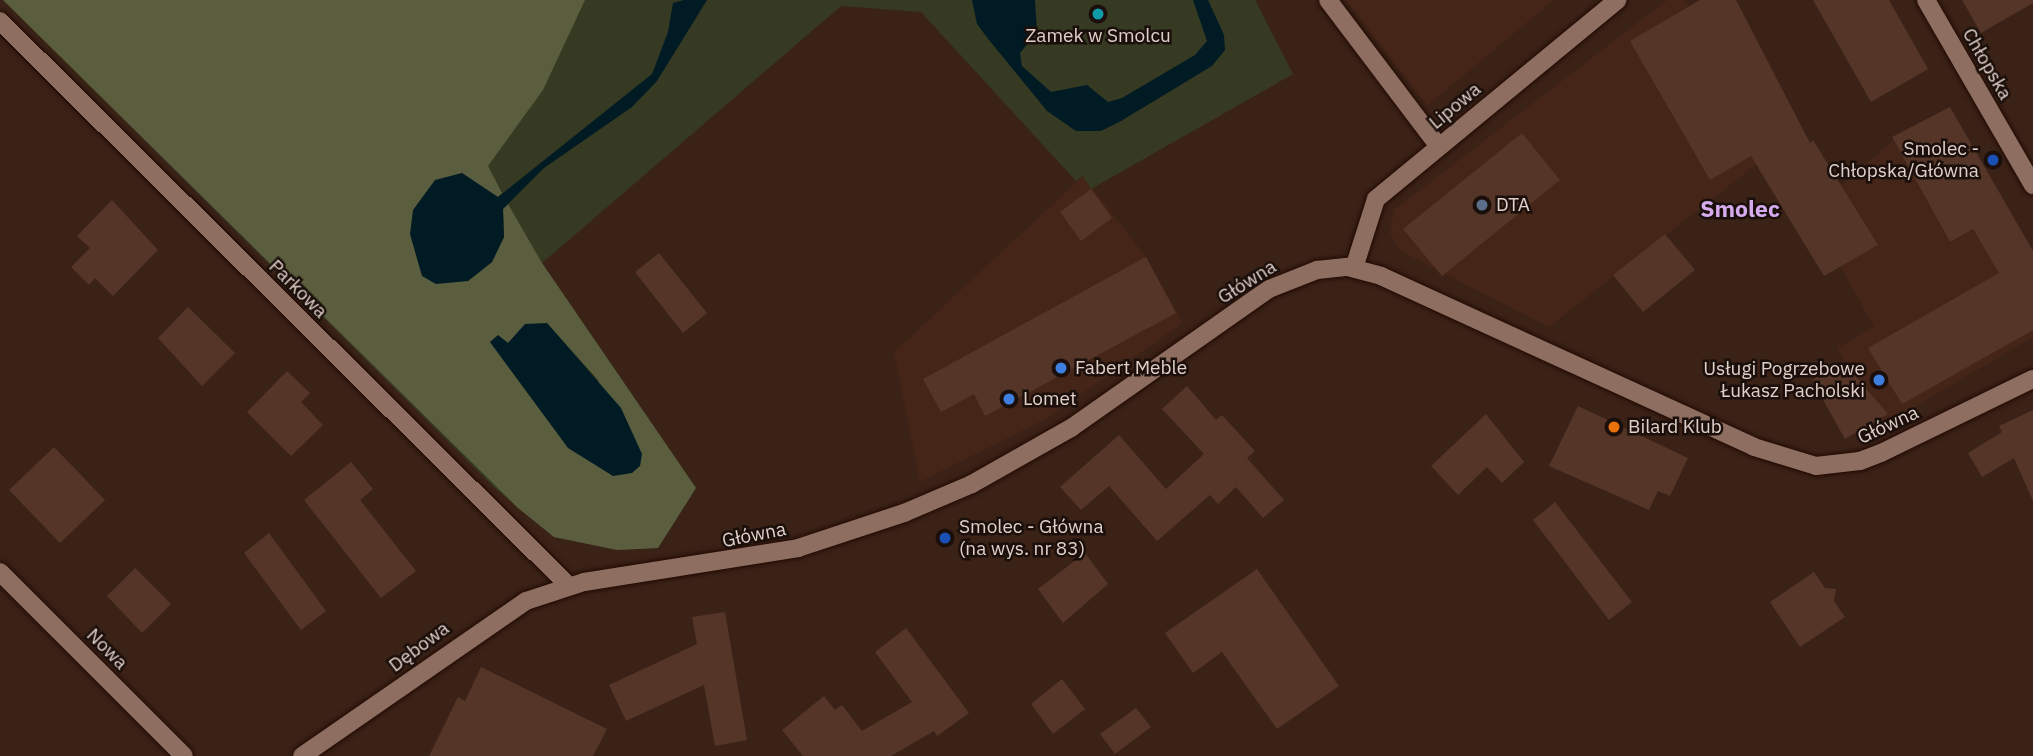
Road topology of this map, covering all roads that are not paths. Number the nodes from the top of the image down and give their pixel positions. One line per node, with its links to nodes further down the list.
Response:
1 (1328, 0): 5 (street)
2 (1617, 0): 5 (street, Lipowa)
3 (1926, 0): 6 (street, Chłopska)
4 (0, 21): 10 (street, Parkowa)
5 (1439, 147): 7 (street, Lipowa)
6 (2033, 185)
7 (1354, 268): 8 (street, Główna); 10 (street, Główna)
8 (2033, 379)
9 (0, 572): 11 (street, Nowa)
10 (568, 585): 12 (street, Dębowa)
11 (184, 756)
12 (302, 756)

